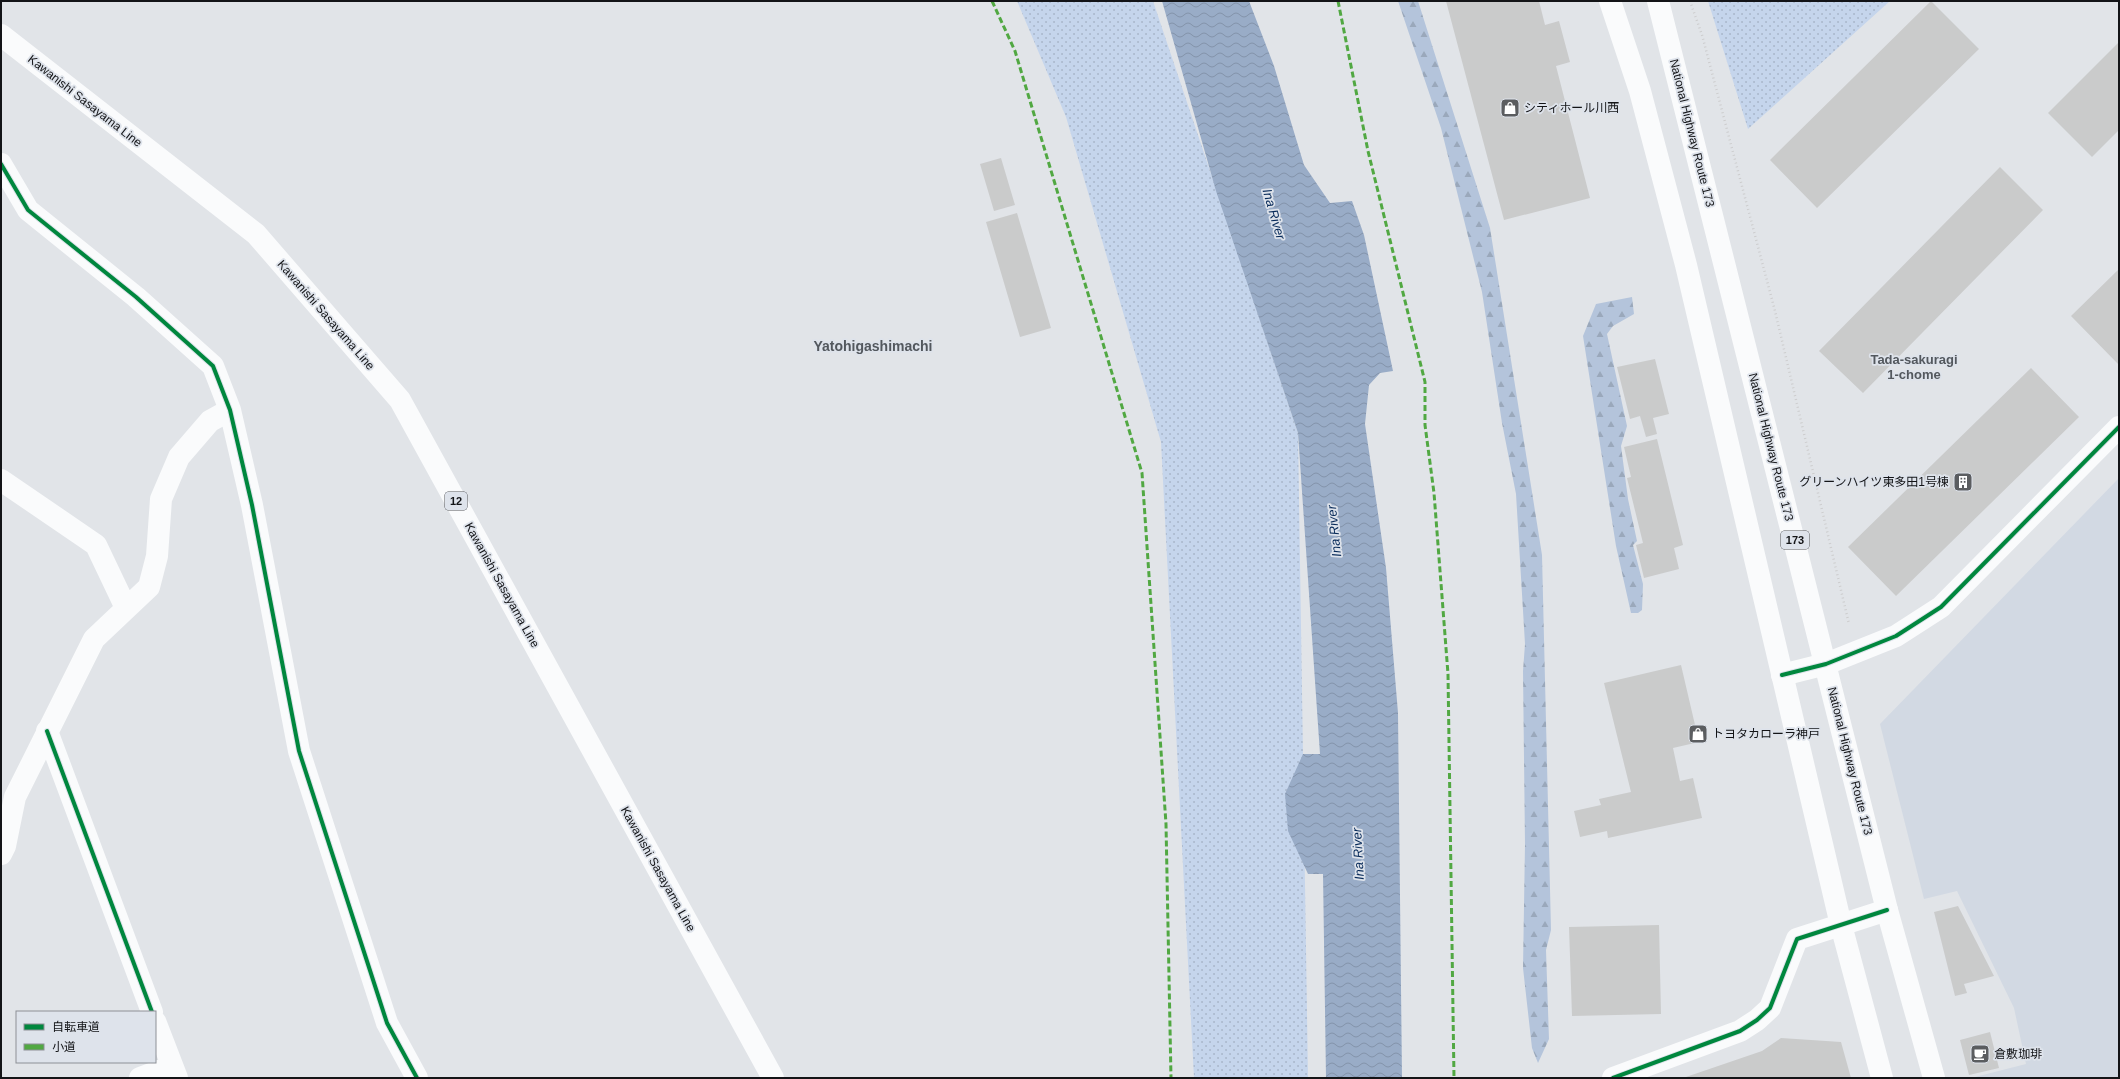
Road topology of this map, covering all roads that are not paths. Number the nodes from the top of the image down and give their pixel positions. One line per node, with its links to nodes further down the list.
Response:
1 (1610, 1): 10 (main road)
2 (1658, 1): 9 (main road, National Highway Route 173 / 173)
3 (1, 35): 20 (main road, Kawanishi Sasayama Line / 12)
4 (1, 164): 5 (main road)
5 (230, 410): 8 (main road); 19 (main road)
6 (2119, 427): 9 (main road)
7 (1, 480): 8 (main road)
8 (126, 608): 11 (main road)
9 (1826, 664): 10 (main road); 13 (main road, National Highway Route 173 / 173)
10 (1782, 675): 14 (main road)
11 (47, 731): 12 (main road); 15 (main road)
12 (1, 854)
13 (1887, 910): 14 (main road); 23 (main road, National Highway Route 173 / 173)
14 (1841, 925): 21 (main road); 22 (main road)
15 (152, 1011)
16 (156, 1024): 17 (main road)
17 (174, 1072): 18 (main road)
18 (140, 1078)
19 (417, 1078)
20 (774, 1078)
21 (1612, 1078)
22 (1882, 1078)
23 (1934, 1078)

